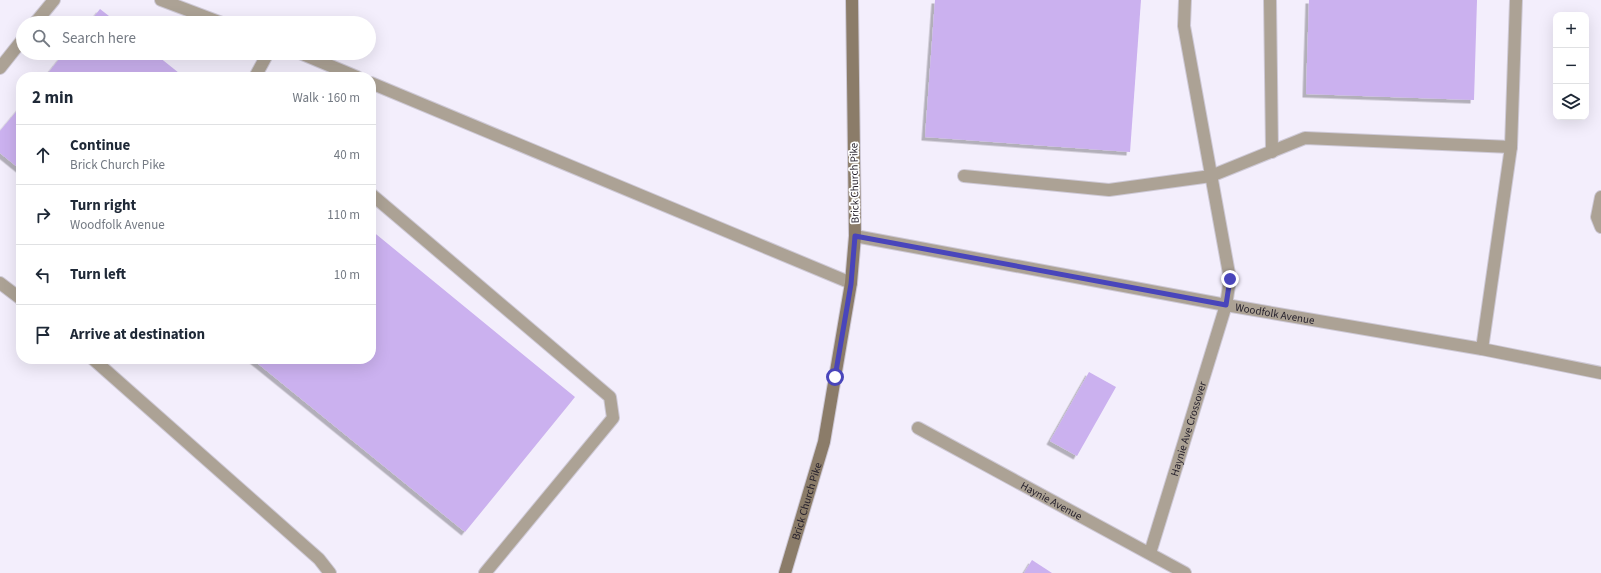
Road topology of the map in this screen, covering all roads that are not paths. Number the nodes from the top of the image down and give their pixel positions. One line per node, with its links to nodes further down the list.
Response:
1 (54, 0): 7 (street)
2 (161, 0): 8 (street)
3 (852, 0): 23 (main road, Brick Church Pike)
4 (1185, 0): 19 (street, Haynie Ave Crossover)
5 (1270, 0): 17 (street)
6 (1516, 0): 16 (street)
7 (41, 16)
8 (203, 16)
9 (16, 48): 12 (street)
10 (264, 60): 13 (street)
11 (317, 60): 14 (street)
12 (0, 68)
13 (258, 72)
14 (345, 72)
15 (376, 85): 25 (street)
16 (1512, 147): 17 (street); 28 (street)
17 (1272, 152): 19 (street)
18 (964, 176): 19 (street)
19 (1211, 176): 27 (street, Haynie Ave Crossover)
20 (1601, 197): 22 (street)
21 (376, 198): 34 (street)
22 (1601, 227)
23 (855, 236): 25 (main road, Brick Church Pike); 27 (street, Woodfolk Avenue)
24 (0, 283): 26 (street)
25 (851, 284): 35 (main road, Brick Church Pike)
26 (16, 295)
27 (1226, 305): 28 (street, Woodfolk Avenue); 32 (street, Haynie Ave Crossover)
28 (1482, 349): 30 (street, Woodfolk Avenue)
29 (99, 364): 33 (street)
30 (1601, 373)
31 (918, 428): 32 (street, Haynie Avenue)
32 (1150, 553): 36 (street, Haynie Avenue)
33 (330, 573)
34 (485, 573)
35 (785, 573)
36 (1185, 573)

